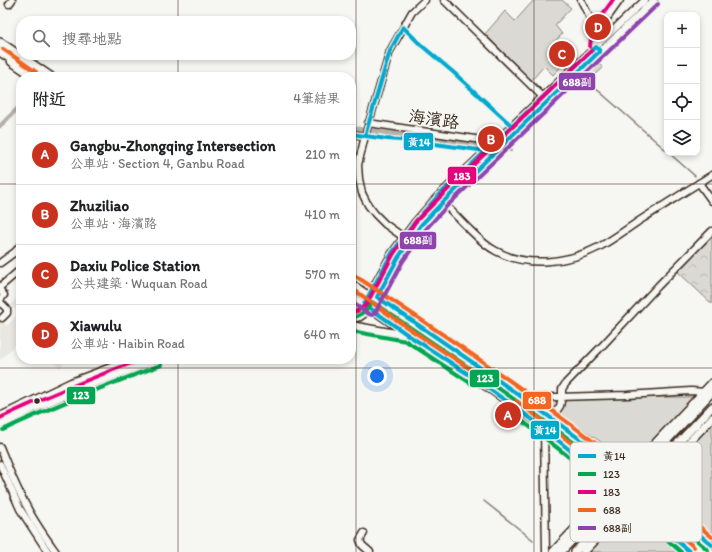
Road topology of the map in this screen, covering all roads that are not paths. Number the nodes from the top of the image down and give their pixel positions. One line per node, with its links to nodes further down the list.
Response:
1 (425, 0): 22 (street)
2 (444, 0): 21 (street)
3 (581, 0): 7 (street)
4 (620, 0): 7 (street)
5 (645, 0): 10 (street)
6 (654, 0): 10 (street)
7 (598, 32): 10 (street)
8 (0, 38): 11 (street)
9 (0, 43): 14 (highway)
10 (598, 48): 21 (street)
11 (16, 49)
12 (0, 50): 18 (highway)
13 (0, 54): 17 (street)
14 (16, 54)
15 (25, 60): 19 (highway)
16 (32, 60): 20 (street)
17 (26, 72)
18 (32, 72)
19 (43, 72)
20 (49, 72)
21 (545, 100): 25 (street); 30 (street)
22 (368, 124): 24 (street); 25 (street, 海濱路)
23 (356, 135): 24 (street)
24 (365, 136): 32 (street)
25 (495, 142): 28 (street)
26 (712, 175): 27 (street)
27 (699, 183): 29 (street); 30 (street)
28 (437, 197): 30 (street); 32 (street)
29 (712, 201)
30 (442, 202): 33 (street)
31 (712, 231): 57 (street)
32 (403, 237): 33 (street); 42 (street)
33 (409, 241): 44 (street)
34 (16, 251): 35 (street)
35 (0, 263)
36 (16, 273): 38 (street)
37 (356, 283): 42 (street)
38 (0, 287)
39 (356, 287): 65 (highway, bridge)
40 (0, 290): 45 (street)
41 (356, 293): 70 (highway, bridge)
42 (370, 293): 44 (street); 46 (street)
43 (356, 298): 46 (street)
44 (377, 298): 47 (street); 58 (street)
45 (0, 301): 49 (street)
46 (364, 304): 47 (street); 48 (street)
47 (370, 309): 50 (street); 52 (street)
48 (356, 310)
49 (2, 318)
50 (356, 318)
51 (356, 326): 52 (street)
52 (408, 335): 64 (street)
53 (119, 364): 60 (street)
54 (146, 364): 63 (street)
55 (712, 383): 56 (main road)
56 (710, 392): 57 (street); 67 (main road)
57 (562, 397): 58 (street); 61 (street)
58 (523, 398): 61 (street)
59 (712, 407): 68 (main road)
60 (0, 416)
61 (552, 418): 64 (street); 66 (street)
62 (712, 418): 69 (main road)
63 (0, 424)
64 (544, 429): 72 (street); 88 (street)
65 (577, 442)
66 (584, 442)
67 (662, 442)
68 (681, 442)
69 (687, 442)
70 (570, 444)
71 (0, 447): 83 (street)
72 (570, 450)
73 (0, 464): 83 (street)
74 (364, 533): 87 (street)
75 (570, 535): 89 (main road)
76 (702, 537): 84 (street)
77 (570, 542): 90 (main road)
78 (585, 542): 91 (main road)
79 (593, 542): 92 (main road)
80 (679, 542): 93 (street)
81 (688, 542): 94 (highway, bridge)
82 (697, 542): 95 (highway, bridge)
83 (46, 543): 85 (street); 86 (street)
84 (712, 545)
85 (48, 552)
86 (56, 552)
87 (370, 552)
88 (546, 552)
89 (553, 552)
90 (561, 552)
91 (575, 552)
92 (584, 552)
93 (690, 552)
94 (700, 552)
95 (709, 552)

